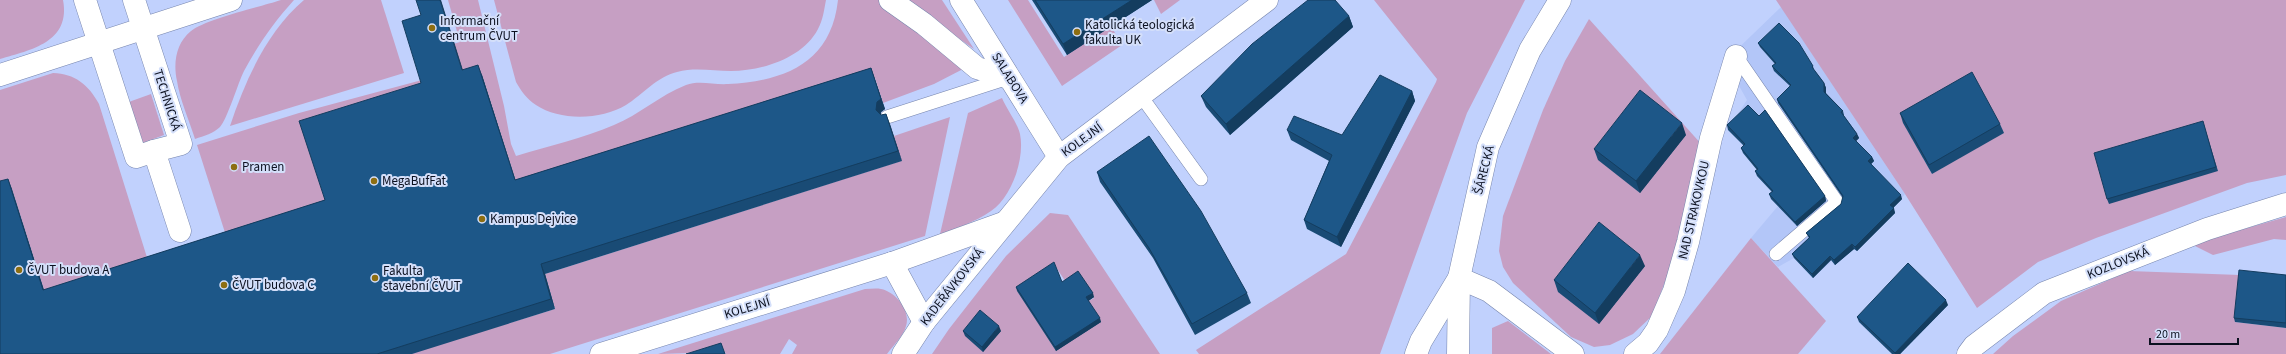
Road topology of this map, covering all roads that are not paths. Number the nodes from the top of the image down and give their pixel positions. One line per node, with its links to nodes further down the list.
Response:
1 (85, 0): 9 (street, TECHNICKÁ)
2 (134, 0): 8 (street, TECHNICKÁ)
3 (232, 0): 8 (street)
4 (890, 0): 12 (street)
5 (961, 0): 12 (street, SALABOVA)
6 (1267, 0): 13 (street, KOLEJNÍ)
7 (1560, 0): 23 (street, ŠÁRECKÁ)
8 (144, 29): 9 (street); 15 (street, TECHNICKÁ)
9 (100, 44): 11 (street); 15 (street, TECHNICKÁ)
10 (1736, 56): 21 (lane); 30 (street, NAD STRAKOVKOU)
11 (0, 75)
12 (1009, 78): 14 (lane); 16 (street, SALABOVA)
13 (1141, 96): 16 (street, KOLEJNÍ); 17 (lane)
14 (887, 117)
15 (154, 151): 20 (street)
16 (1058, 157): 19 (street, KOLEJNÍ)
17 (1201, 179)
18 (2286, 204): 31 (street, KOZLOVSKÁ)
19 (1003, 223): 22 (street, KOLEJNÍ); 24 (street, KADEŘÁVKOVSKÁ)
20 (180, 231)
21 (1776, 254)
22 (892, 263): 24 (street); 25 (street, KOLEJNÍ)
23 (1460, 278): 27 (street); 28 (street, ŠÁRECKÁ); 29 (street)
24 (924, 322): 26 (street, KADEŘÁVKOVSKÁ)
25 (601, 354)
26 (903, 354)
27 (1416, 354)
28 (1458, 354)
29 (1573, 354)
30 (1635, 354)
31 (1968, 354)

